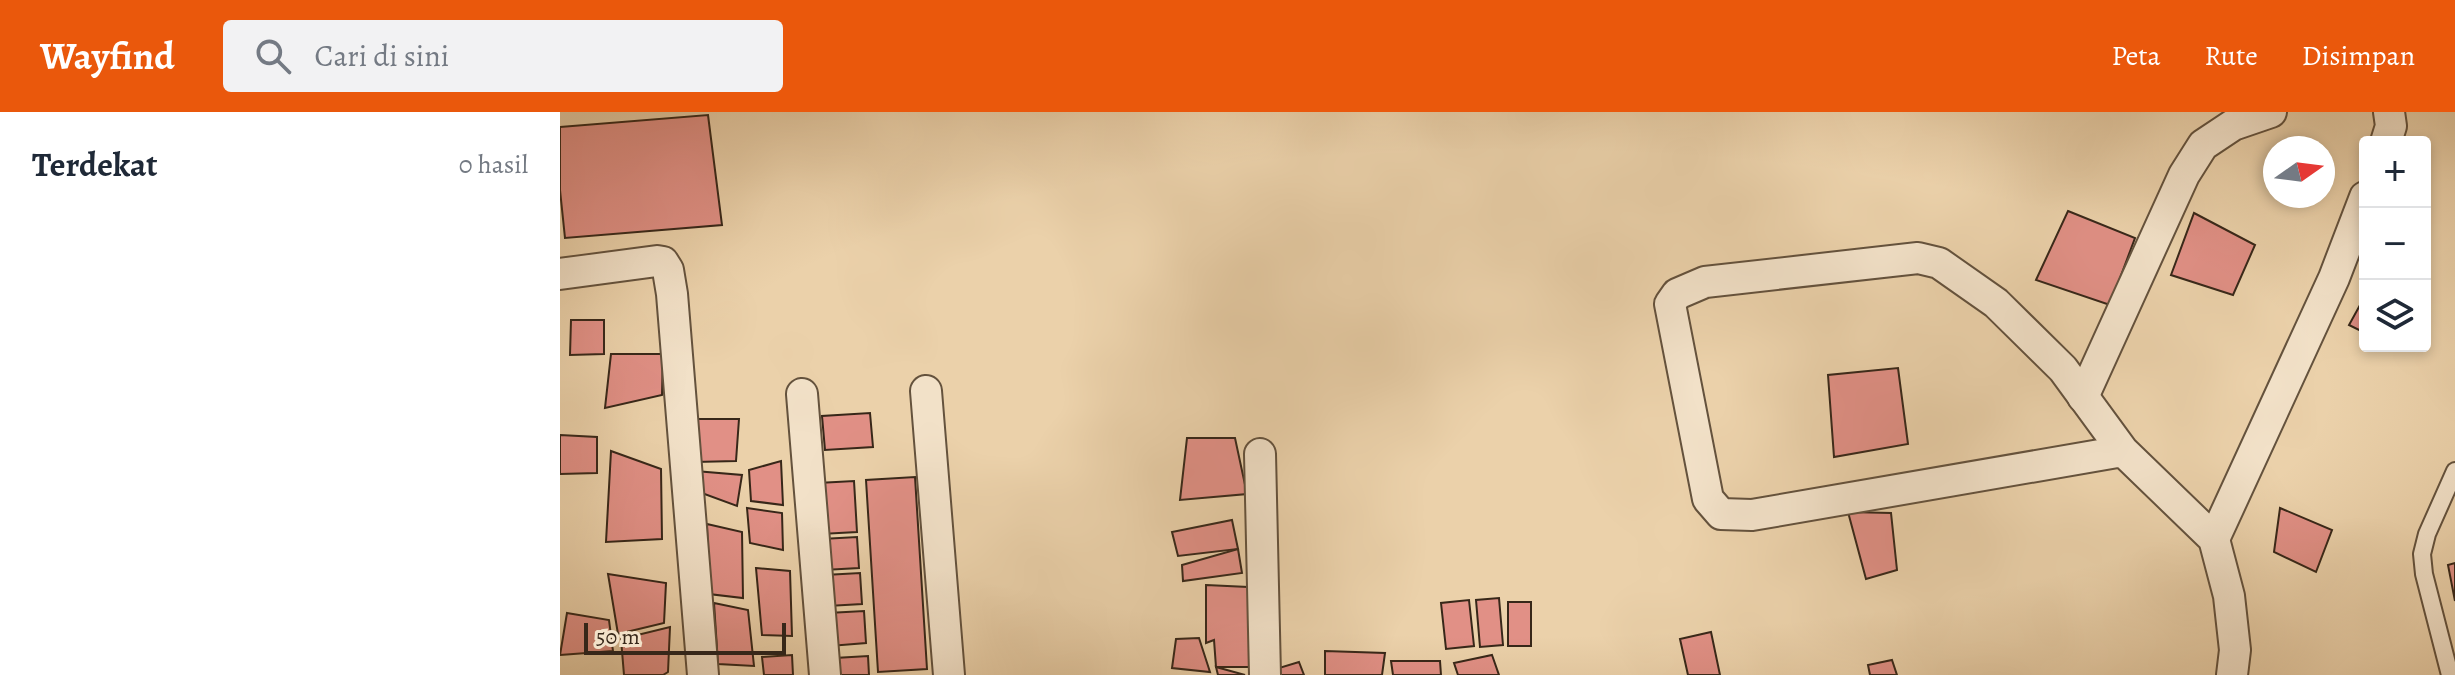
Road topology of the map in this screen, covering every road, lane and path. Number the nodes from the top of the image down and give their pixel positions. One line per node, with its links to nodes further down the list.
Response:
1 (2271, 112): 8 (street)
2 (2389, 112): 3 (street)
3 (2388, 136)
4 (2361, 208): 12 (street)
5 (560, 274): 13 (street)
6 (926, 391): 15 (street)
7 (802, 394): 14 (street)
8 (2083, 397): 9 (street); 9 (street)
9 (2123, 451): 12 (street)
10 (1260, 454): 16 (street)
11 (2455, 471): 18 (lane)
12 (2214, 539): 17 (street)
13 (703, 675)
14 (825, 675)
15 (949, 675)
16 (1265, 675)
17 (2232, 675)
18 (2450, 675)

